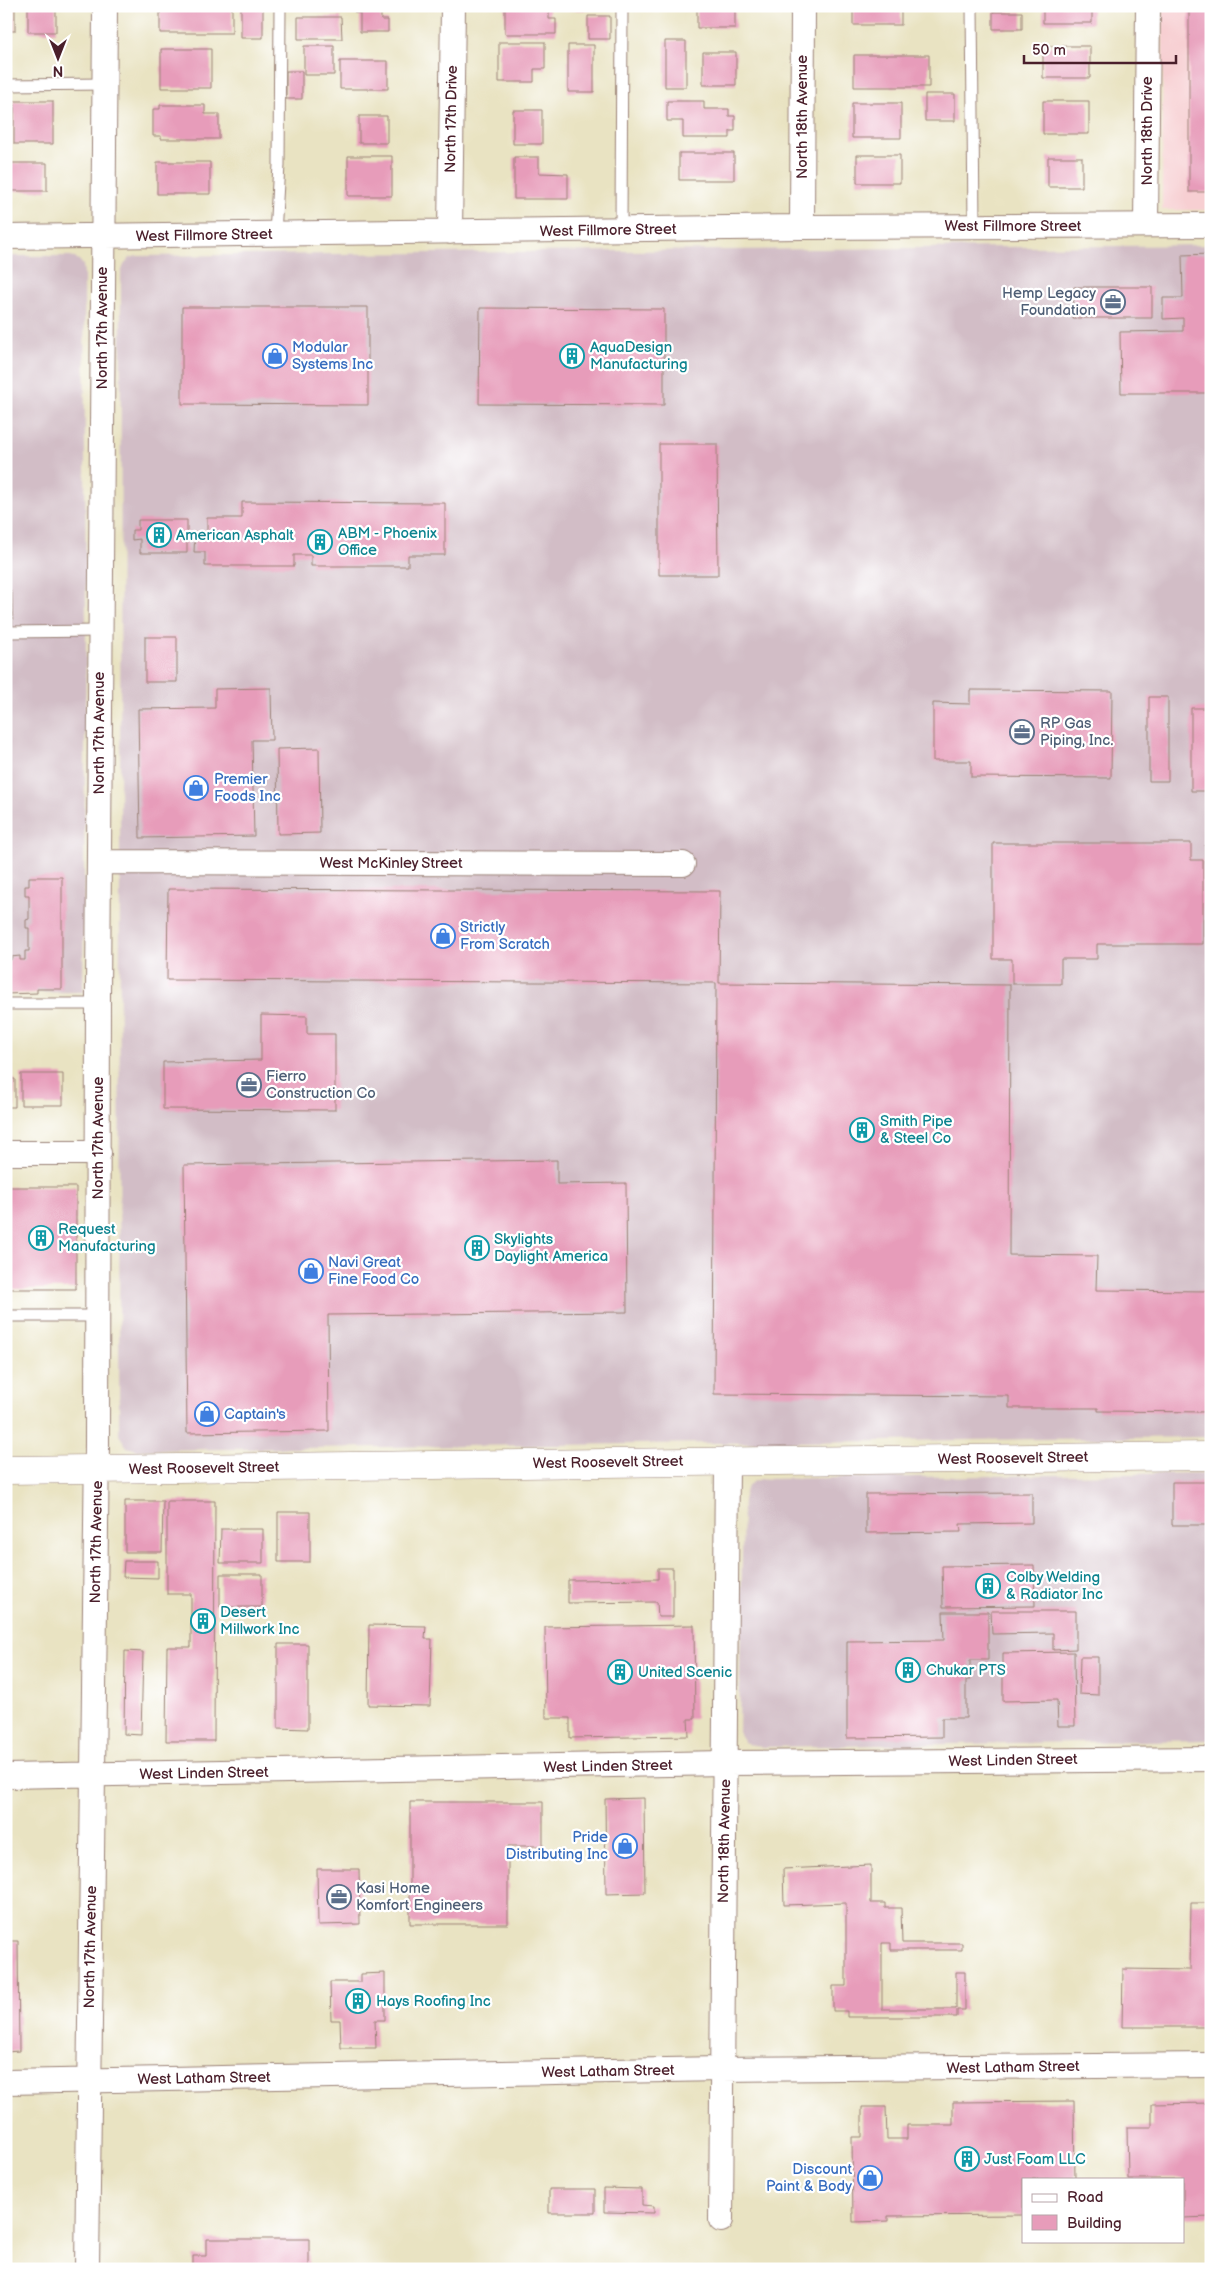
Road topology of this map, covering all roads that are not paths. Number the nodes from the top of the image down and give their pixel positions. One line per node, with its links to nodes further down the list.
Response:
1 (105, 6): 8 (street, North 17th Avenue)
2 (280, 6): 16 (lane)
3 (453, 6): 15 (street, North 17th Drive)
4 (622, 6): 14 (lane)
5 (803, 6): 12 (street, North 18th Avenue)
6 (972, 6): 13 (lane)
7 (1148, 6): 10 (street, North 18th Drive)
8 (106, 84): 9 (lane); 17 (street, North 17th Avenue)
9 (6, 86)
10 (1146, 225): 11 (street, West Fillmore Street); 13 (street, West Fillmore Street)
11 (1211, 226)
12 (802, 227): 13 (street, West Fillmore Street); 14 (street, West Fillmore Street)
13 (974, 227)
14 (621, 230): 15 (street, West Fillmore Street)
15 (450, 232): 16 (street, West Fillmore Street)
16 (274, 234): 17 (street, West Fillmore Street)
17 (102, 236): 18 (street, West Fillmore Street); 20 (street, North 17th Avenue)
18 (6, 237)
19 (6, 595): 20 (lane)
20 (100, 631): 21 (street, North 17th Avenue)
21 (98, 862): 22 (street, West McKinley Street); 24 (street, North 17th Avenue)
22 (682, 864)
23 (6, 1004): 24 (lane)
24 (98, 1004): 25 (street, North 17th Avenue)
25 (98, 1152): 26 (street); 28 (street, North 17th Avenue)
26 (6, 1153)
27 (6, 1316): 28 (lane)
28 (98, 1316): 31 (street, North 17th Avenue)
29 (1211, 1456): 30 (street, West Roosevelt Street)
30 (727, 1461): 31 (street, West Roosevelt Street); 34 (street, North 18th Avenue)
31 (96, 1469): 32 (street, West Roosevelt Street); 35 (street, North 17th Avenue)
32 (6, 1470)
33 (1211, 1758): 34 (street, West Linden Street)
34 (725, 1763): 35 (street, West Linden Street); 38 (street, North 18th Avenue)
35 (93, 1775): 36 (street, West Linden Street); 39 (street, North 17th Avenue)
36 (6, 1776)
37 (1211, 2065): 38 (street, West Latham Street)
38 (722, 2069): 39 (street, West Latham Street); 41 (street, North 18th Avenue)
39 (88, 2080): 40 (street, West Latham Street); 42 (street, North 17th Avenue)
40 (6, 2082)
41 (722, 2220)
42 (87, 2269)

